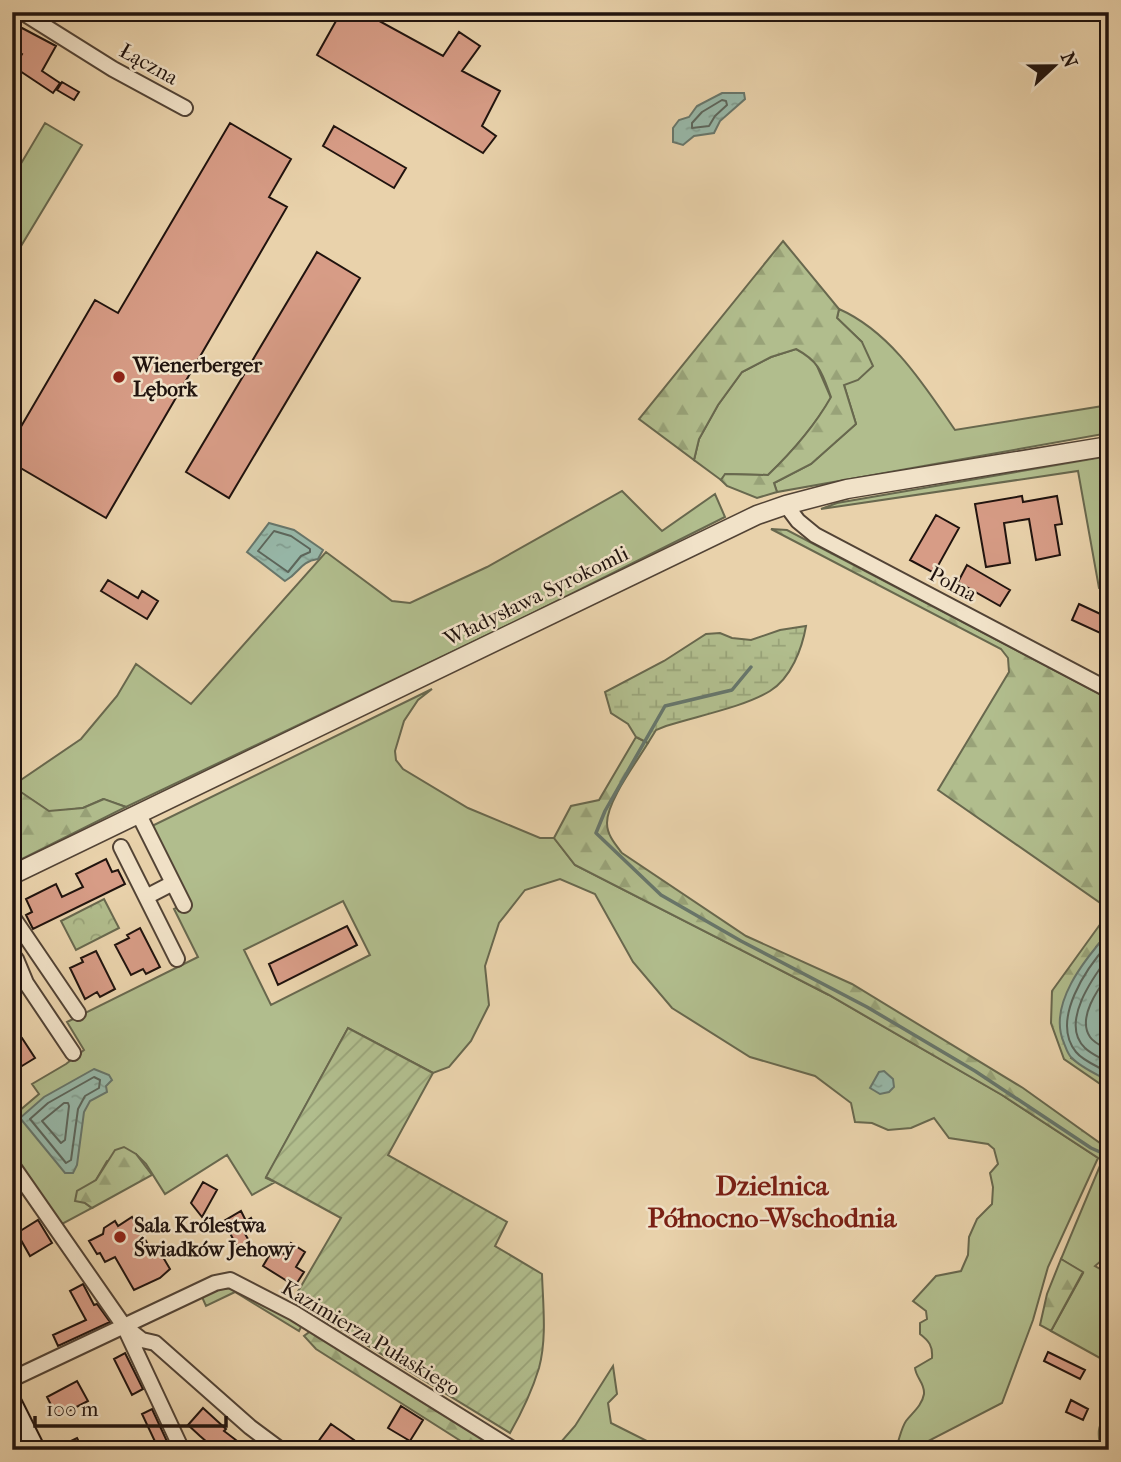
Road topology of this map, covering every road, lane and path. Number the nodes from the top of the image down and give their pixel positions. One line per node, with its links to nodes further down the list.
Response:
1 (22, 12): 2 (street, Łączna)
2 (185, 108)
3 (1109, 446): 4 (street, Władysława Syrokomli)
4 (786, 505): 5 (street, Polna); 6 (street, Władysława Syrokomli)
5 (1109, 690)
6 (139, 814): 8 (street, Władysława Syrokomli); 9 (street)
7 (121, 847): 10 (street)
8 (12, 875)
9 (173, 883): 10 (street); 11 (street)
10 (146, 897): 15 (street)
11 (184, 905)
12 (12, 916): 13 (street)
13 (34, 949): 14 (street); 16 (street)
14 (14, 956): 17 (street)
15 (177, 959)
16 (78, 1013)
17 (73, 1052)
18 (12, 1165): 19 (street)
19 (124, 1326): 20 (street, Kazimierza Pułaskiego); 23 (street); 24 (street); 25 (street, Kazimierza Pułaskiego)
20 (12, 1380)
21 (12, 1404): 22 (main road)
22 (35, 1450)
23 (182, 1450)
24 (281, 1450)
25 (514, 1450)

